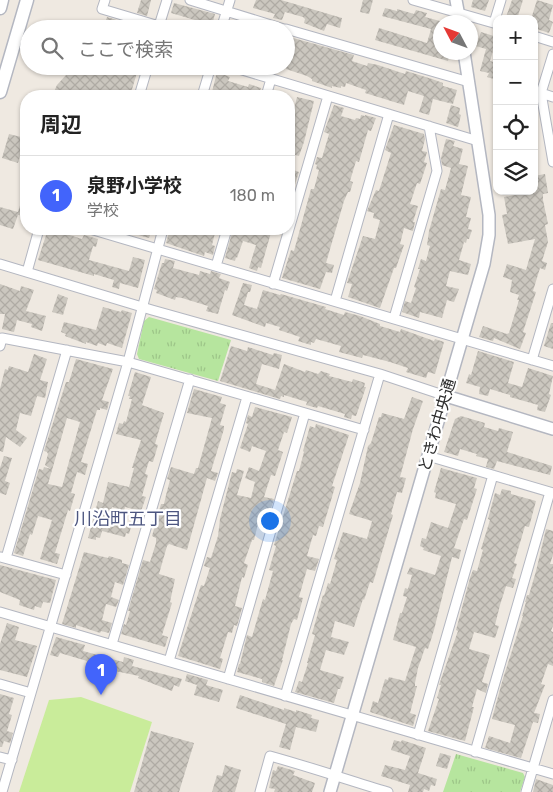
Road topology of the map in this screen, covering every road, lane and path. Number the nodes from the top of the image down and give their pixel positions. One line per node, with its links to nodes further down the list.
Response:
1 (2, 0): 10 (main road)
2 (27, 0): 15 (main road)
3 (105, 0): 16 (street)
4 (167, 0): 17 (street)
5 (190, 0): 11 (street)
6 (230, 0): 11 (street)
7 (413, 0): 12 (street)
8 (456, 0): 13 (street)
9 (501, 0): 14 (street)
10 (0, 8)
11 (226, 12): 18 (street); 19 (street)
12 (451, 15)
13 (458, 15)
14 (497, 15)
15 (21, 20)
16 (137, 20)
17 (161, 20)
18 (224, 20)
19 (254, 20)
20 (478, 21): 22 (street)
21 (20, 24): 36 (main road)
22 (493, 24)
23 (295, 32): 32 (street)
24 (538, 37): 25 (street)
25 (553, 42)
26 (553, 54): 37 (street)
27 (465, 60): 32 (street, ときわ中央通)
28 (145, 75): 33 (street)
29 (208, 75): 34 (street)
30 (258, 75): 31 (street)
31 (271, 79): 35 (street); 38 (street)
32 (469, 82): 42 (street, ときわ中央通)
33 (141, 90)
34 (204, 90)
35 (268, 90)
36 (0, 92)
37 (541, 93): 39 (street); 43 (street)
38 (328, 96): 40 (street); 44 (street)
39 (553, 97)
40 (389, 114): 41 (street); 56 (street)
41 (429, 126): 42 (street); 58 (street)
42 (478, 141): 59 (street, ときわ中央通)
43 (552, 156)
44 (295, 209)
45 (37, 235): 53 (street)
46 (112, 235): 50 (street)
47 (162, 235): 50 (street)
48 (225, 235): 52 (street)
49 (287, 235): 54 (street)
50 (158, 249): 52 (street); 57 (street)
51 (0, 264): 53 (street)
52 (216, 266): 54 (street)
53 (26, 272): 57 (street)
54 (273, 284): 56 (street)
55 (553, 289): 62 (street)
56 (335, 301): 58 (street)
57 (142, 307): 63 (street); 65 (street)
58 (394, 318): 59 (street)
59 (463, 339): 62 (street); 67 (street, ときわ中央通)
60 (0, 346): 61 (street)
61 (67, 350): 63 (street); 75 (street)
62 (532, 360): 64 (street)
63 (128, 362): 66 (street); 76 (street)
64 (553, 366)
65 (380, 374): 67 (street); 71 (street)
66 (190, 379): 68 (street); 79 (street)
67 (446, 396): 70 (street); 72 (street, ときわ中央通)
68 (247, 397): 69 (street); 80 (street)
69 (305, 414): 71 (street); 81 (street)
70 (553, 429)
71 (364, 430): 84 (street)
72 (428, 456): 73 (street); 86 (street, ときわ中央通)
73 (493, 475): 74 (street); 87 (street)
74 (552, 492): 88 (street)
75 (3, 557): 76 (street)
76 (66, 575): 78 (street)
77 (0, 612): 78 (street)
78 (51, 627): 79 (street); 83 (street)
79 (112, 644): 80 (street)
80 (170, 660): 81 (street)
81 (228, 679): 84 (street)
82 (0, 684): 83 (street)
83 (31, 694): 90 (street)
84 (286, 696): 86 (street)
85 (553, 700): 91 (street)
86 (352, 715): 87 (street); 93 (street, ときわ中央通)
87 (418, 734): 88 (street)
88 (475, 752): 91 (street)
89 (0, 757): 90 (street)
90 (12, 760): 94 (street)
91 (533, 768): 92 (street); 98 (street)
92 (553, 774)
93 (334, 776): 95 (street); 96 (street, ときわ中央通); 97 (street)
94 (2, 792)
95 (260, 792)
96 (330, 792)
97 (388, 792)
98 (526, 792)

